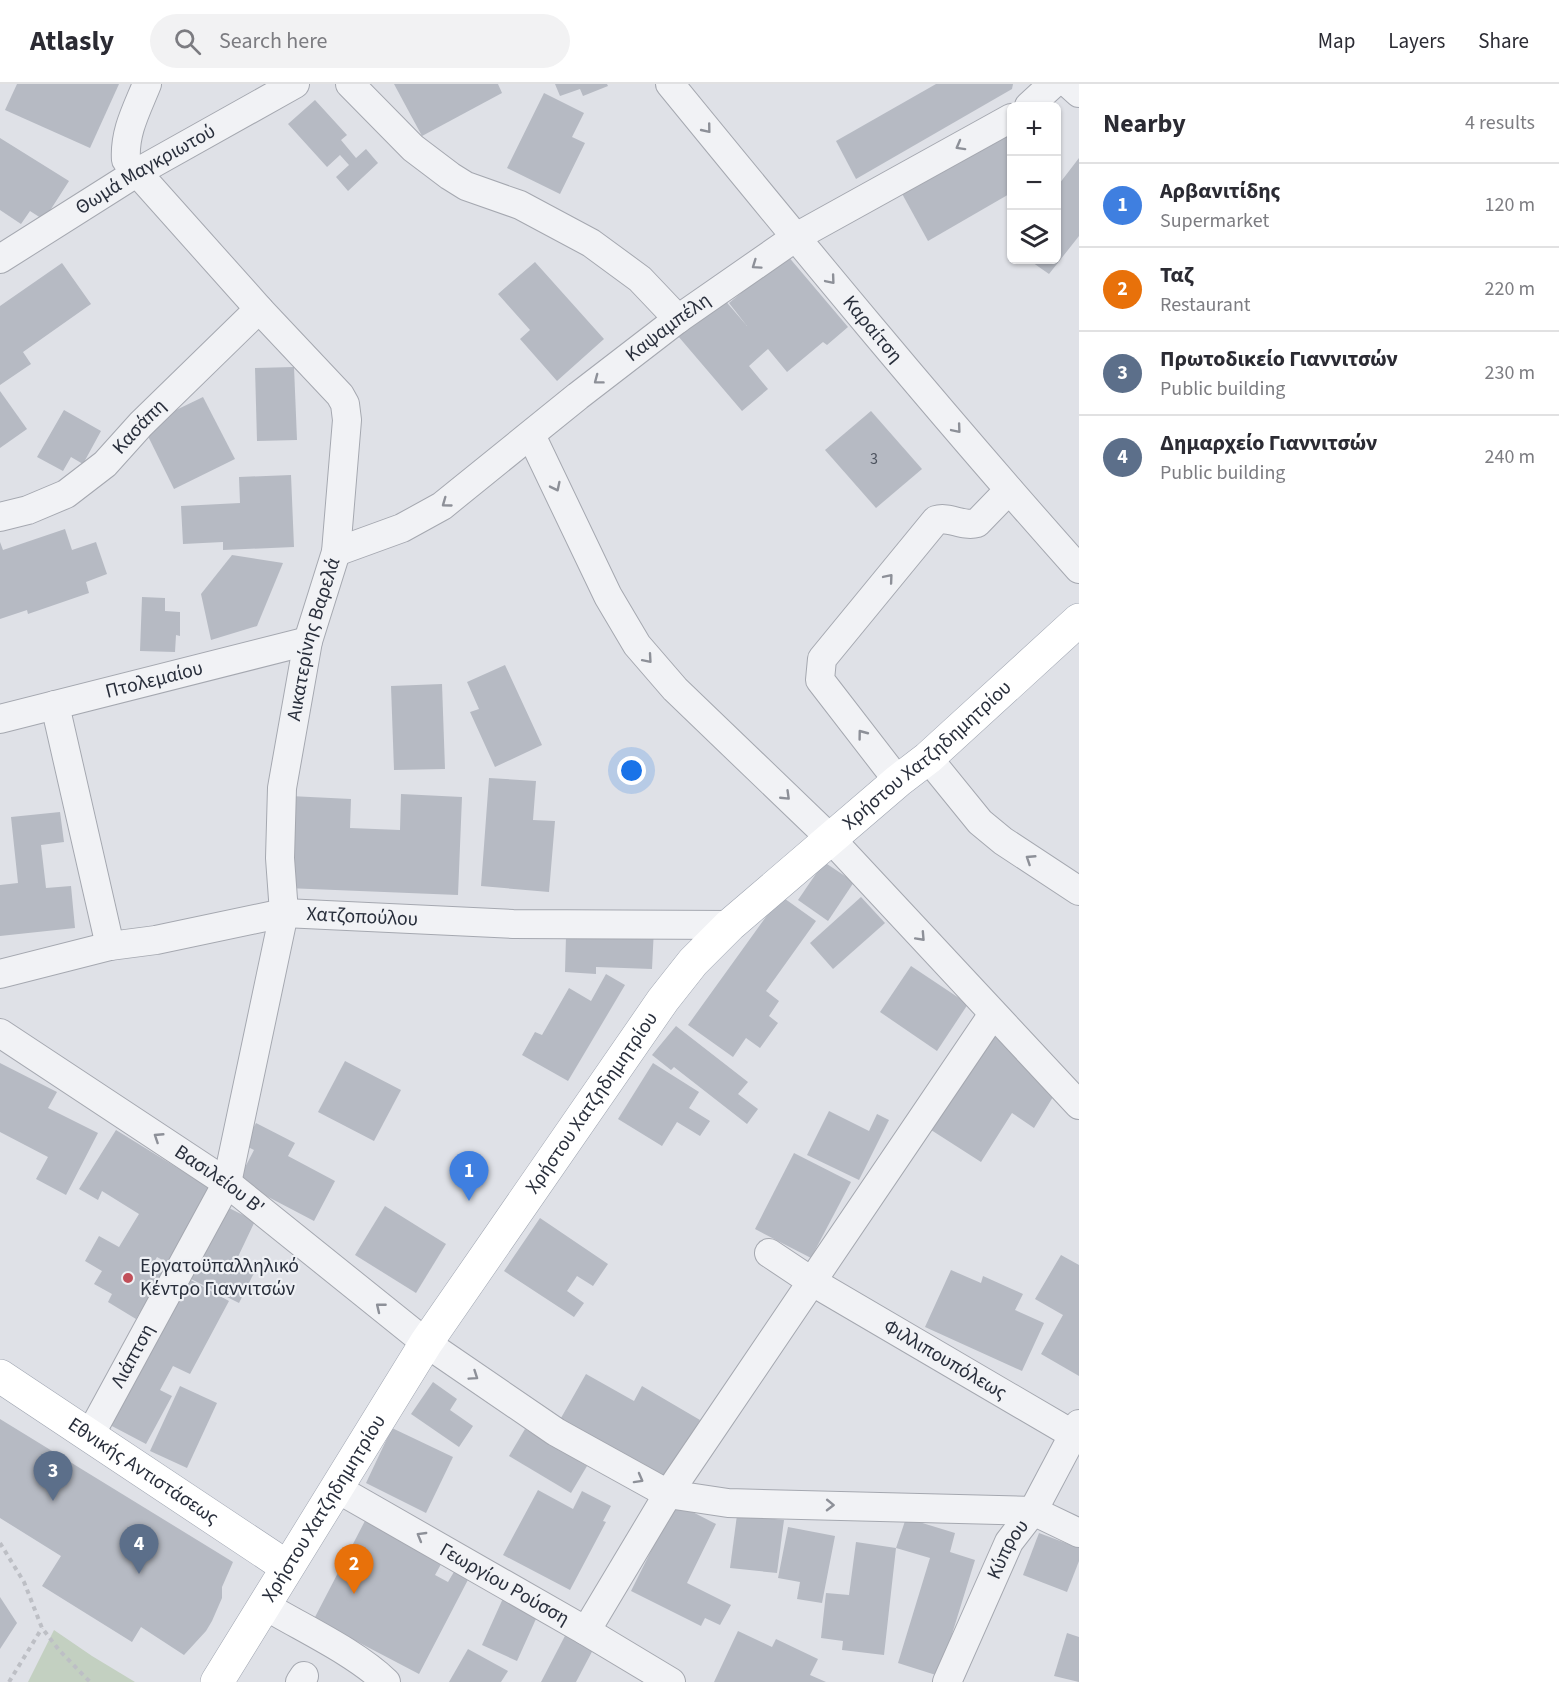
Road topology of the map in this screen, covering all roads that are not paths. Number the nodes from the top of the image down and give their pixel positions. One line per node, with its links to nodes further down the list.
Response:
1 (147, 84): 10 (street)
2 (295, 84): 10 (street, Θωμά Μαγκριωτού)
3 (350, 84): 14 (street)
4 (670, 84): 11 (street, Καραίτση, one-way to 11)
5 (1053, 84): 8 (street)
6 (1069, 84): 7 (street)
7 (1079, 93)
8 (1033, 102)
9 (1007, 120): 11 (street, Καψαμπέλη, one-way to 11)
10 (136, 173): 12 (street, Θωμά Μαγκριωτού); 13 (street, Αικατερίνης Βαρελά)
11 (796, 237): 14 (street, Καψαμπέλη, one-way to 14); 16 (street, Καραίτση, one-way to 16)
12 (0, 259)
13 (259, 309): 17 (street, Κασάπη); 18 (street, Αικατερίνης Βαρελά)
14 (678, 319): 15 (street, Καψαμπέλη, one-way to 15)
15 (531, 435): 18 (street, Καψαμπέλη, one-way to 18); 26 (street, one-way to 26)
16 (1009, 490): 19 (street, Καραίτση); 25 (street, one-way to 16)
17 (0, 517)
18 (336, 552): 21 (street, Αικατερίνης Βαρελά)
19 (1079, 569)
20 (1079, 620): 24 (main road, Χρήστου Χατζηδημητρίου)
21 (308, 641): 22 (street, Πτολεμαίου); 28 (street, Αικατερίνης Βαρελά)
22 (55, 705): 23 (street, Πτολεμαίου); 30 (street)
23 (0, 718)
24 (928, 758): 25 (main road, Χρήστου Χατζηδημητρίου); 27 (street, one-way to 24)
25 (898, 781): 26 (main road, Χρήστου Χατζηδημητρίου)
26 (830, 838): 29 (main road, Χρήστου Χατζηδημητρίου); 32 (street, one-way to 32)
27 (1079, 891)
28 (284, 913): 29 (street, Χατζοπούλου); 30 (street, Χατζοπούλου); 35 (street, Αικατερίνης Βαρελά)
29 (730, 925): 38 (main road, Χρήστου Χατζηδημητρίου)
30 (110, 946): 31 (street, Χατζοπούλου)
31 (0, 974)
32 (993, 1014): 34 (street); 37 (street)
33 (0, 1033): 35 (street, Βασιλείου Β', one-way to 33)
34 (1079, 1105)
35 (227, 1183): 38 (street, Βασιλείου Β', one-way to 35); 41 (street, Λιάπτση)
36 (769, 1253): 37 (street, Φιλλιπουπόλεως)
37 (811, 1281): 40 (street, Φιλλιπουπόλεως); 43 (street)
38 (426, 1343): 42 (main road, Χρήστου Χατζηδημητρίου); 43 (street, Βασιλείου Β', one-way to 43)
39 (0, 1376): 41 (main road, Εθνικής Αντιστάσεως)
40 (1077, 1432): 44 (street, Κύπρου)
41 (90, 1435): 46 (main road, Εθνικής Αντιστάσεως)
42 (336, 1488): 46 (main road, Χρήστου Χατζηδημητρίου); 48 (street, Γεωργίου Ρούσση, one-way to 42)
43 (668, 1494): 44 (street, one-way to 44); 48 (street)
44 (1033, 1511): 45 (street); 53 (street, Κύπρου)
45 (1079, 1533)
46 (287, 1568): 47 (main road, Χρήστου Χατζηδημητρίου)
47 (264, 1605): 50 (main road, Χρήστου Χατζηδημητρίου); 51 (street)
48 (586, 1630): 49 (street, Γεωργίου Ρούσση)
49 (636, 1673): 52 (street, Γεωργίου Ρούσση)
50 (216, 1682)
51 (386, 1682)
52 (671, 1682)
53 (947, 1682)

